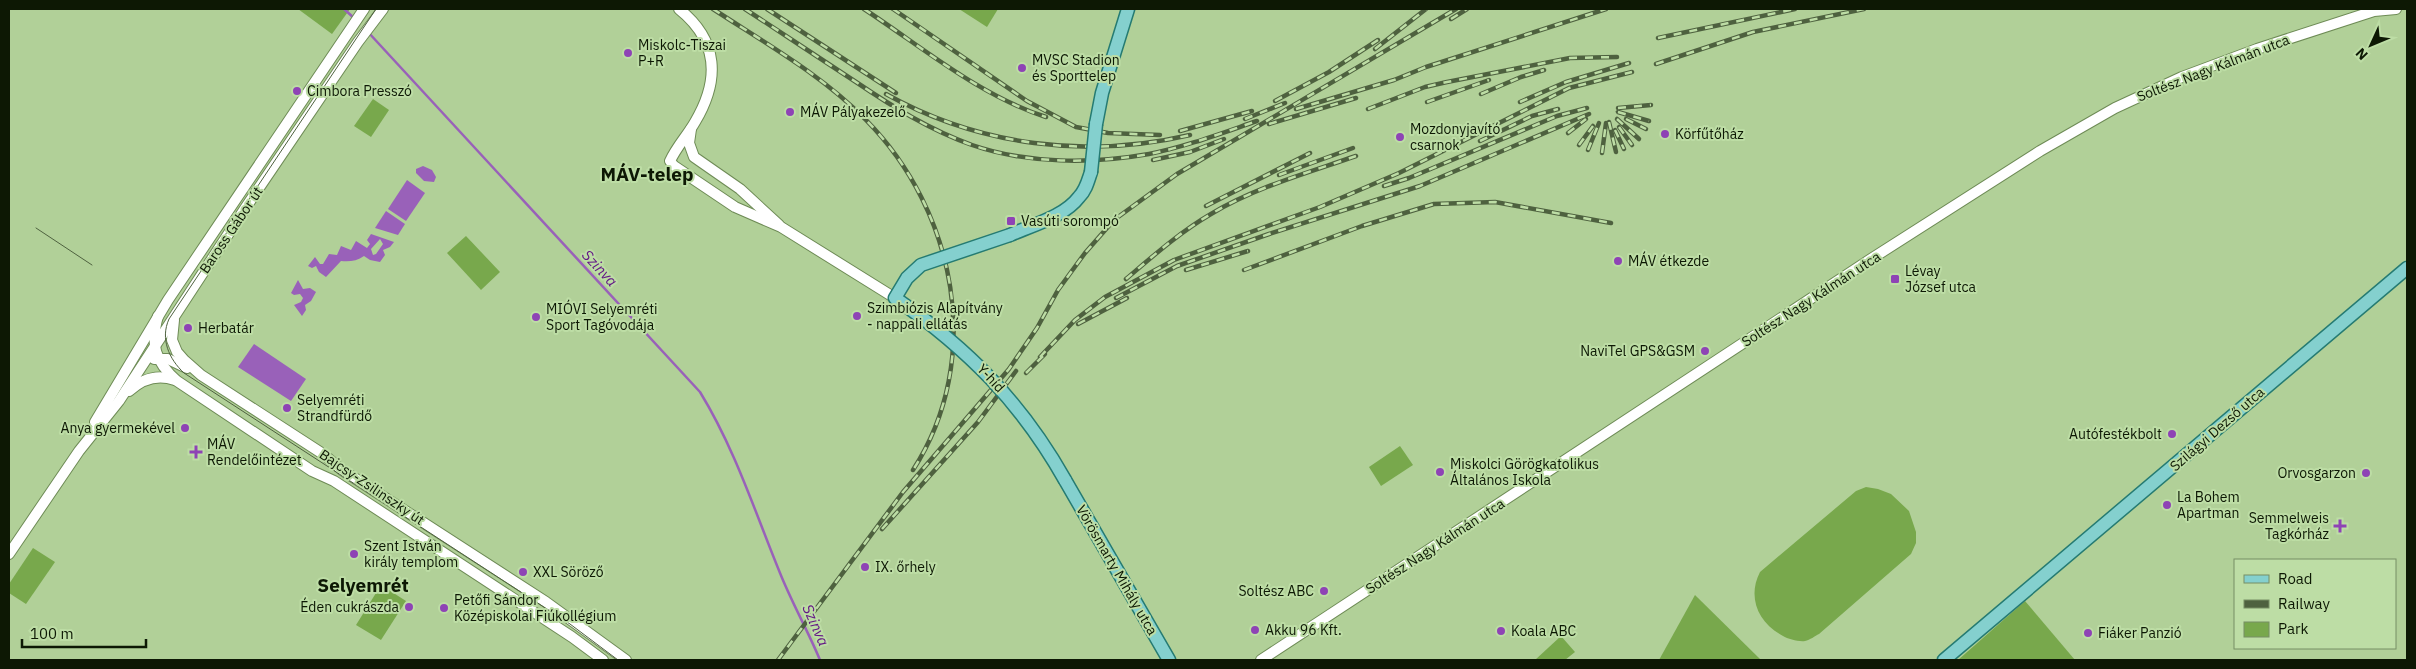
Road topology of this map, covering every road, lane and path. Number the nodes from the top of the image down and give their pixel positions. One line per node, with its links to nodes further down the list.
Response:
1 (364, 9): 11 (street, Baross Gábor út)
2 (679, 9): 6 (street)
3 (1128, 9): 9 (main road, bridge)
4 (2396, 9): 25 (street, Soltész Nagy Kálmán utca)
5 (380, 11): 10 (street, Baross Gábor út)
6 (692, 128): 7 (street); 7 (street)
7 (782, 227): 9 (street, Y-híd)
8 (2407, 268): 26 (main road, Szilágyi Dezső utca)
9 (895, 298): 20 (main road, Y-híd, bridge)
10 (176, 314): 12 (street, Baross Gábor út); 16 (street, Bajcsy-Zsilinszky út)
11 (158, 316): 12 (street, Bajcsy-Zsilinszky út); 15 (street, Baross Gábor út)
12 (154, 348): 13 (street, Bajcsy-Zsilinszky út); 14 (street, Baross Gábor út)
13 (157, 358): 14 (street); 16 (street); 17 (street, Bajcsy-Zsilinszky út)
14 (146, 360): 15 (street); 18 (street, Baross Gábor út)
15 (124, 372): 19 (street, Baross Gábor út)
16 (201, 375): 23 (street, Bajcsy-Zsilinszky út)
17 (177, 381): 18 (street); 22 (street, Bajcsy-Zsilinszky út)
18 (121, 399): 19 (street, Baross Gábor út)
19 (79, 451): 21 (street, Baross Gábor út)
20 (1065, 480): 24 (main road, Vörösmarty Mihály utca)
21 (9, 554)
22 (603, 660)
23 (626, 660)
24 (1169, 660)
25 (1261, 660)
26 (1944, 660)

